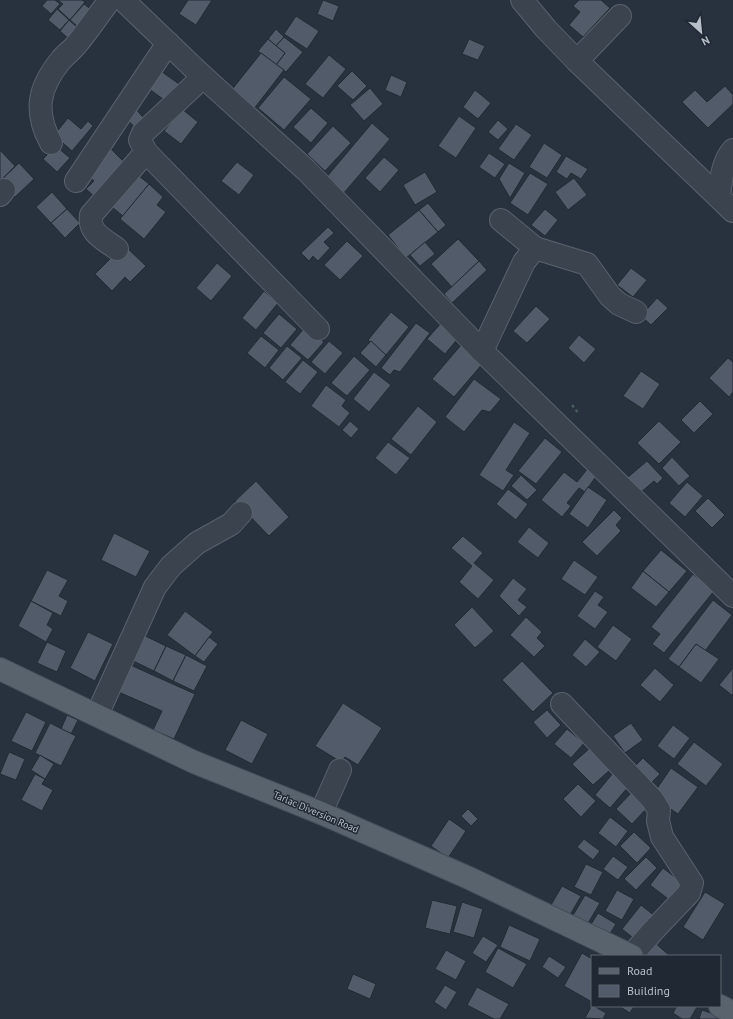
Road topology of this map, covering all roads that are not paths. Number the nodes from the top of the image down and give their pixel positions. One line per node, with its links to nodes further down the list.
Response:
1 (110, 0): 8 (street)
2 (124, 0): 5 (street)
3 (522, 0): 6 (street)
4 (620, 16): 6 (street)
5 (168, 43): 7 (street); 11 (street)
6 (577, 61): 12 (street)
7 (203, 77): 10 (street); 18 (street)
8 (51, 143)
9 (733, 150): 12 (street)
10 (146, 152): 15 (street); 17 (street)
11 (76, 181)
12 (726, 204)
13 (501, 220): 14 (street)
14 (534, 248): 16 (street); 18 (street)
15 (117, 249)
16 (636, 312)
17 (318, 329)
18 (482, 351): 20 (street)
19 (241, 512): 23 (street)
20 (733, 596)
21 (0, 669): 23 (main road, Tarlac Diversion Road)
22 (562, 704): 27 (street)
23 (97, 715): 25 (main road, Tarlac Diversion Road)
24 (340, 770): 25 (street)
25 (321, 813): 26 (main road, Tarlac Diversion Road)
26 (630, 955)
27 (633, 955)
28 (721, 1007): 29 (main road)
29 (733, 1014)

